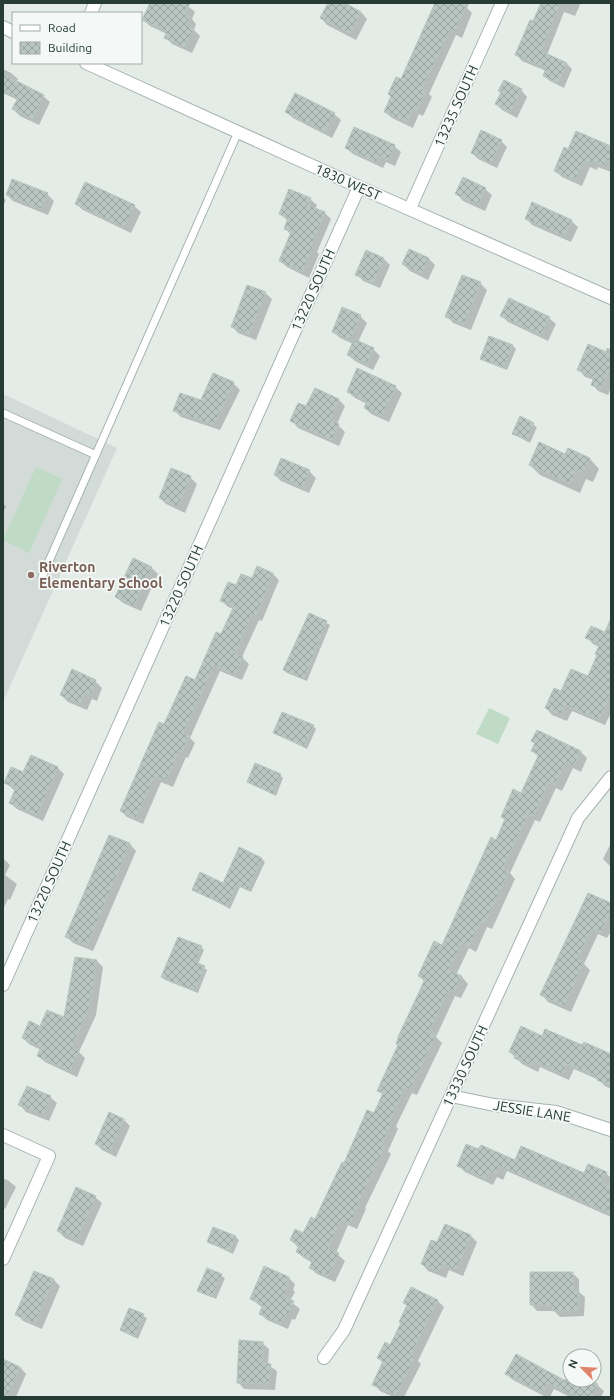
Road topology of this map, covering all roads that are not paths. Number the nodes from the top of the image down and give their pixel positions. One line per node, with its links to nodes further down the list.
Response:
1 (502, 3): 7 (street, 13235 SOUTH)
2 (3, 27): 3 (street)
3 (12, 32)
4 (88, 64): 5 (street, 1830 WEST)
5 (238, 132): 6 (street, 1830 WEST); 10 (lane)
6 (359, 187): 7 (street, 1830 WEST); 13 (street, 13220 SOUTH)
7 (410, 208): 8 (street, 1830 WEST)
8 (611, 298)
9 (3, 413): 10 (lane)
10 (96, 455): 11 (lane)
11 (42, 577)
12 (611, 777): 14 (street, 13330 SOUTH)
13 (3, 985)
14 (451, 1096): 15 (street, JESSIE LANE); 18 (street, 13330 SOUTH)
15 (611, 1130)
16 (3, 1135): 17 (street)
17 (3, 1259)
18 (324, 1358)

